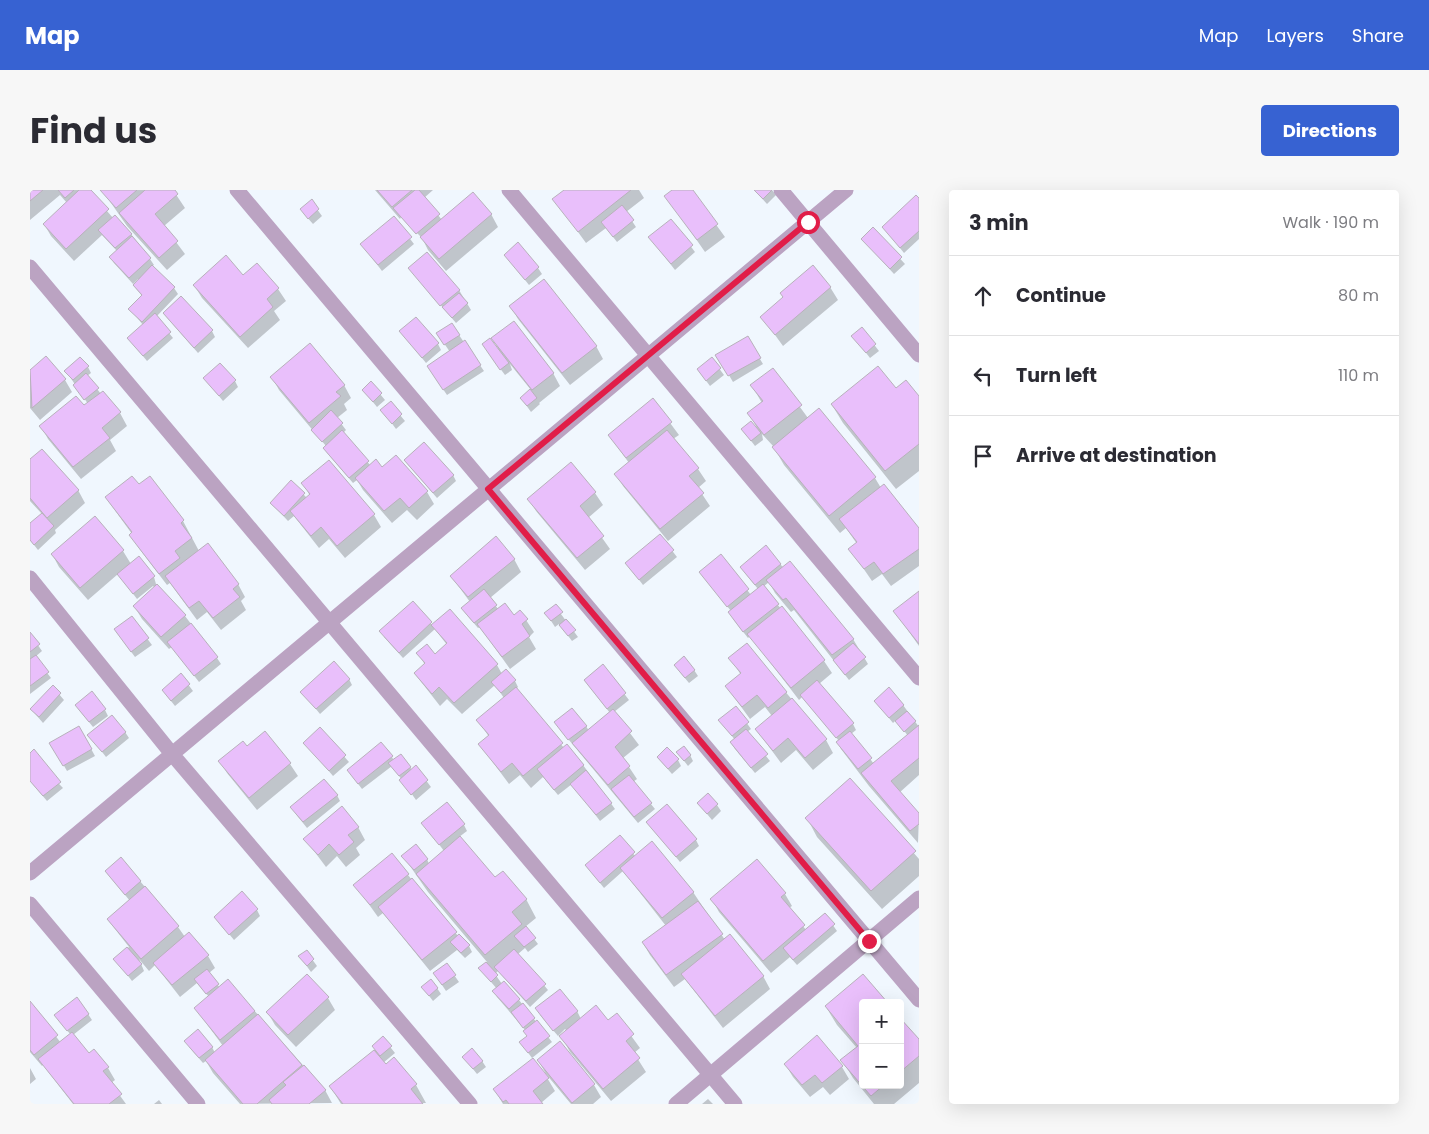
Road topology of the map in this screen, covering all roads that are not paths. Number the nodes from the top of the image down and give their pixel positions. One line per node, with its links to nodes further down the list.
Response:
1 (237, 190): 9 (street)
2 (509, 190): 8 (street)
3 (781, 190): 5 (street)
4 (846, 190): 5 (street)
5 (808, 222): 7 (street); 8 (street)
6 (30, 267): 11 (street)
7 (919, 355)
8 (648, 356): 9 (street); 12 (street)
9 (488, 489): 11 (street); 17 (street)
10 (30, 578): 13 (street)
11 (329, 622): 13 (street); 19 (street)
12 (919, 678)
13 (172, 754): 14 (street); 21 (street)
14 (30, 873)
15 (919, 898): 17 (street)
16 (30, 904): 20 (street)
17 (869, 941): 18 (street); 19 (street)
18 (919, 1000)
19 (710, 1075): 22 (street); 23 (street)
20 (198, 1104)
21 (470, 1104)
22 (676, 1104)
23 (735, 1104)

